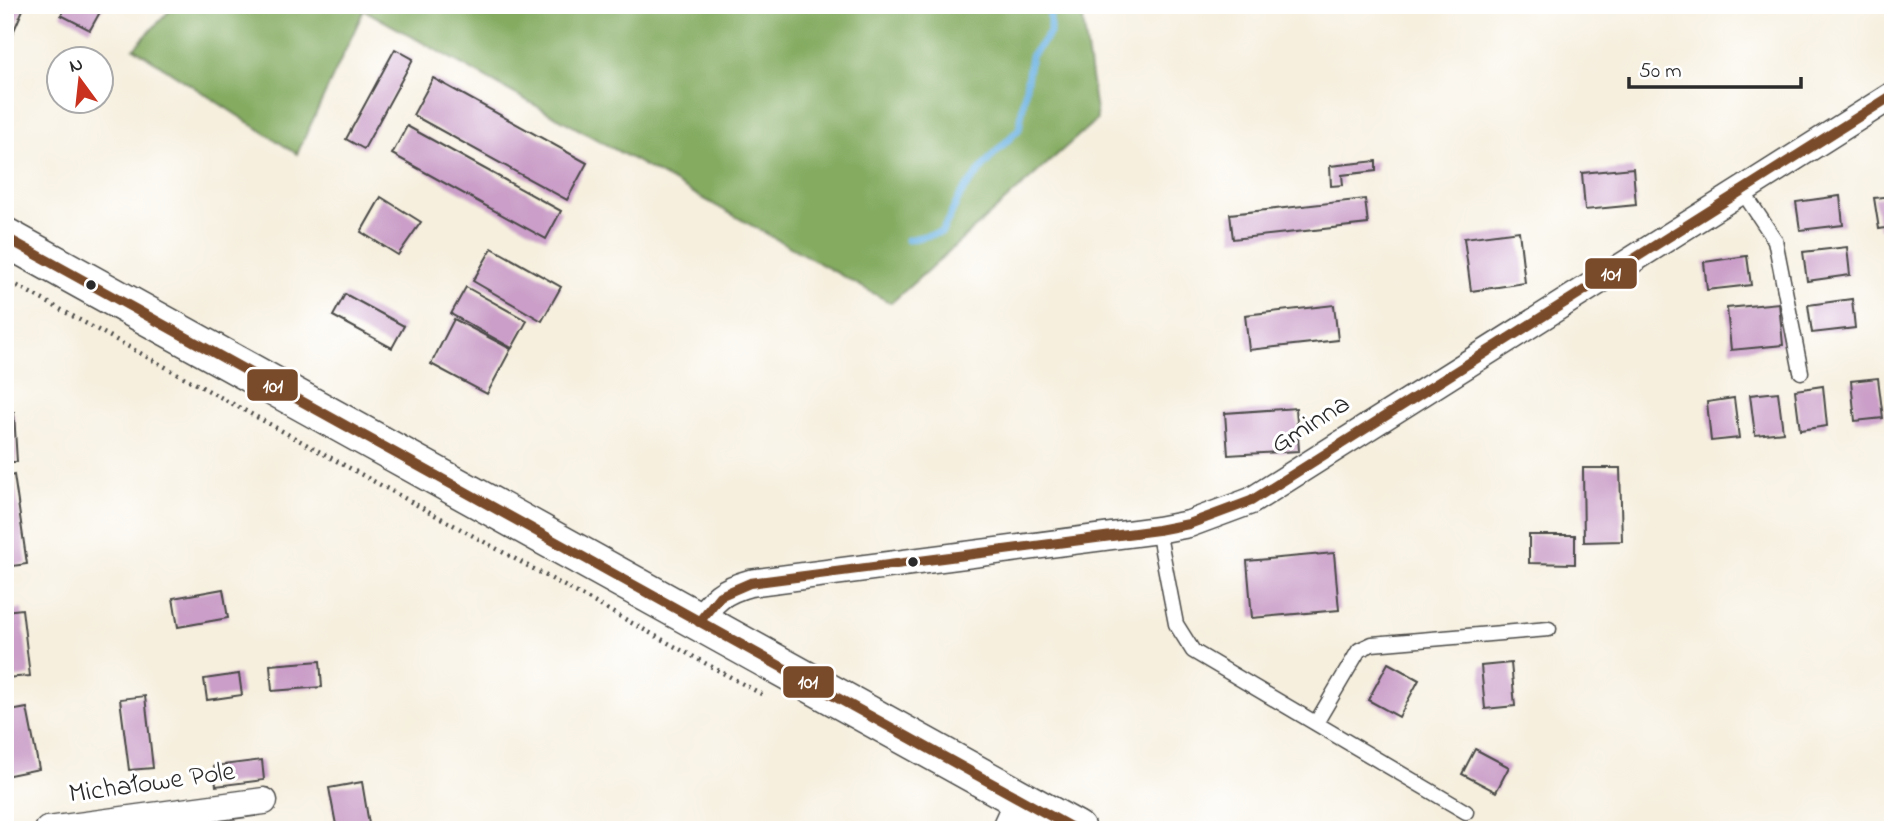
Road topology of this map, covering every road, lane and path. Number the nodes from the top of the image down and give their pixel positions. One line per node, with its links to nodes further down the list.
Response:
1 (1893, 95): 2 (street, Gminna)
2 (1741, 189): 5 (lane); 6 (street, Gminna)
3 (5, 237): 7 (highway)
4 (5, 279): 9 (path)
5 (1801, 372)
6 (1158, 530): 7 (street, Gminna); 10 (lane)
7 (699, 622): 13 (highway)
8 (1549, 629): 10 (lane)
9 (773, 700)
10 (1316, 723): 12 (lane)
11 (264, 801): 14 (street, Michałowe Pole)
12 (1466, 812)
13 (1012, 813): 15 (highway)
14 (48, 830)
15 (1076, 830)

